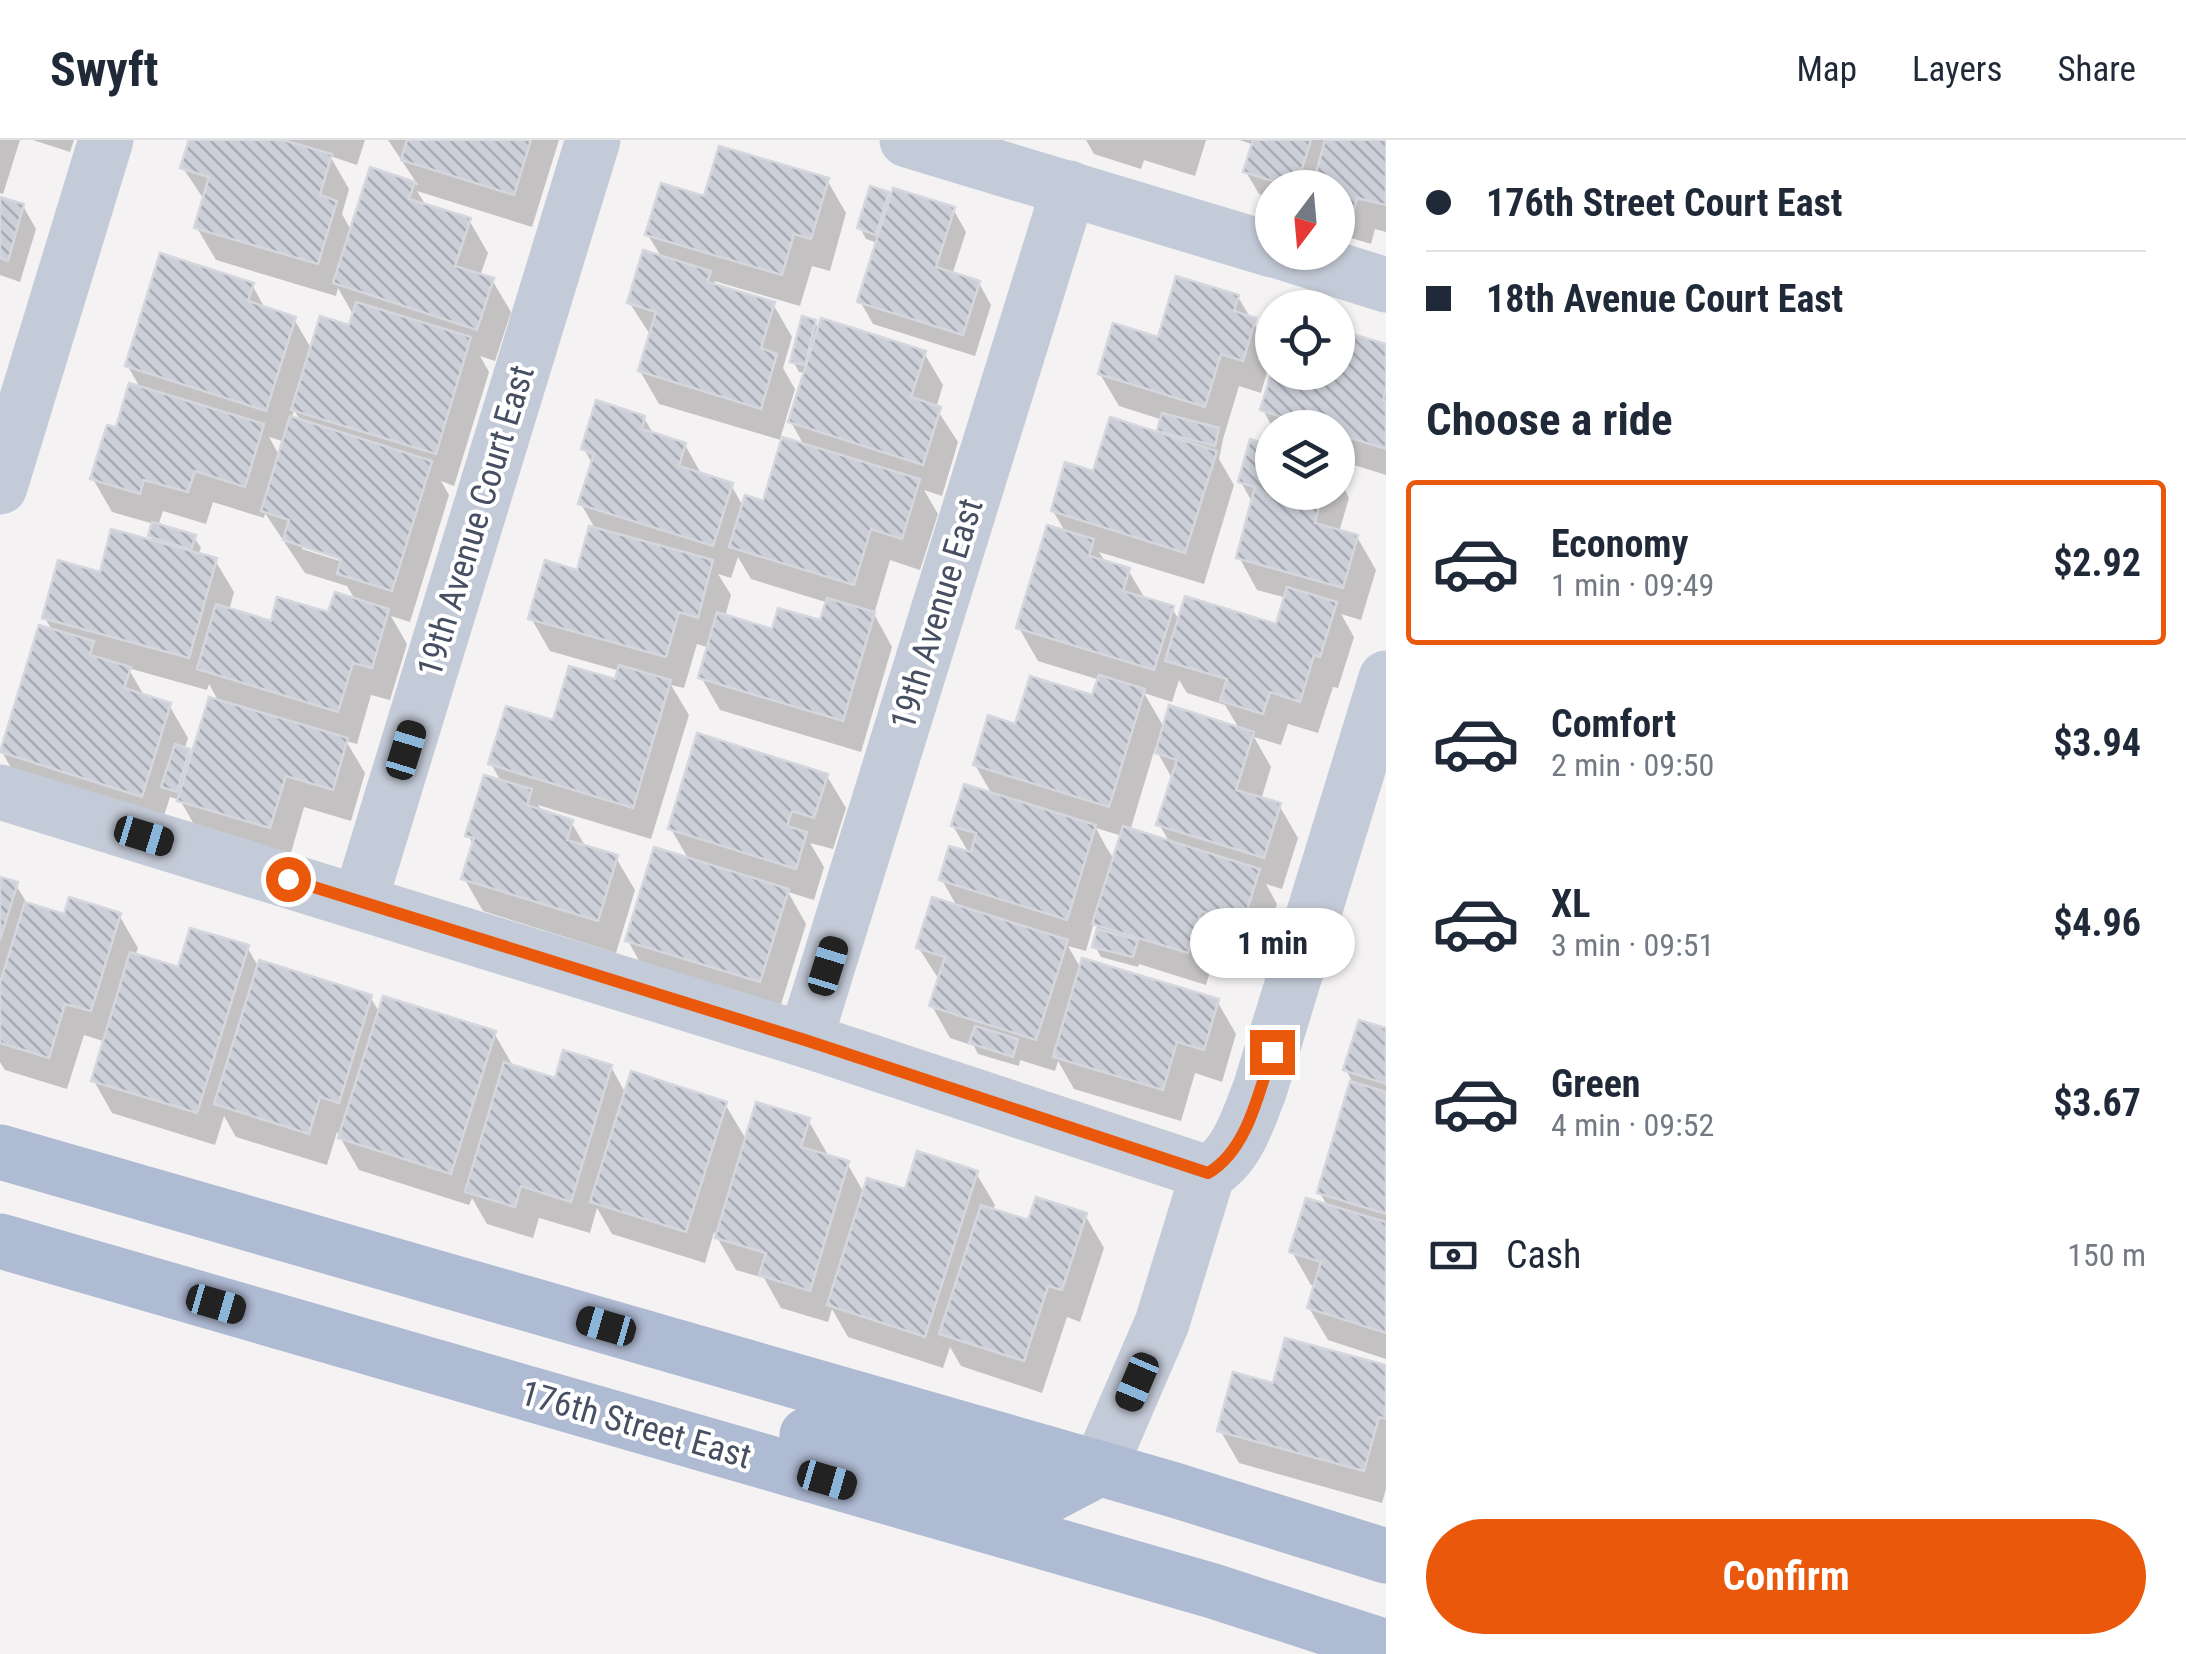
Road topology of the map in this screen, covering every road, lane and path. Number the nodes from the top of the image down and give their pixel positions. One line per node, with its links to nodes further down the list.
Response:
1 (106, 140): 8 (street)
2 (593, 140): 11 (street, 19th Avenue Court East)
3 (907, 140): 4 (street)
4 (1070, 188): 5 (street); 12 (street, 19th Avenue East)
5 (1255, 245)
6 (1338, 270): 7 (street)
7 (1386, 285)
8 (0, 487)
9 (1386, 678): 14 (street)
10 (0, 792): 11 (street)
11 (360, 901): 12 (street)
12 (805, 1040): 14 (street)
13 (0, 1152): 17 (main road)
14 (1208, 1173): 17 (street)
15 (0, 1241): 16 (main road, 176th Street East)
16 (684, 1439): 17 (main road); 19 (main road, 176th Street East)
17 (1100, 1468): 18 (main road)
18 (1386, 1556)
19 (1212, 1592): 20 (main road); 21 (main road, 176th Street East)
20 (1386, 1608)
21 (1386, 1647)

